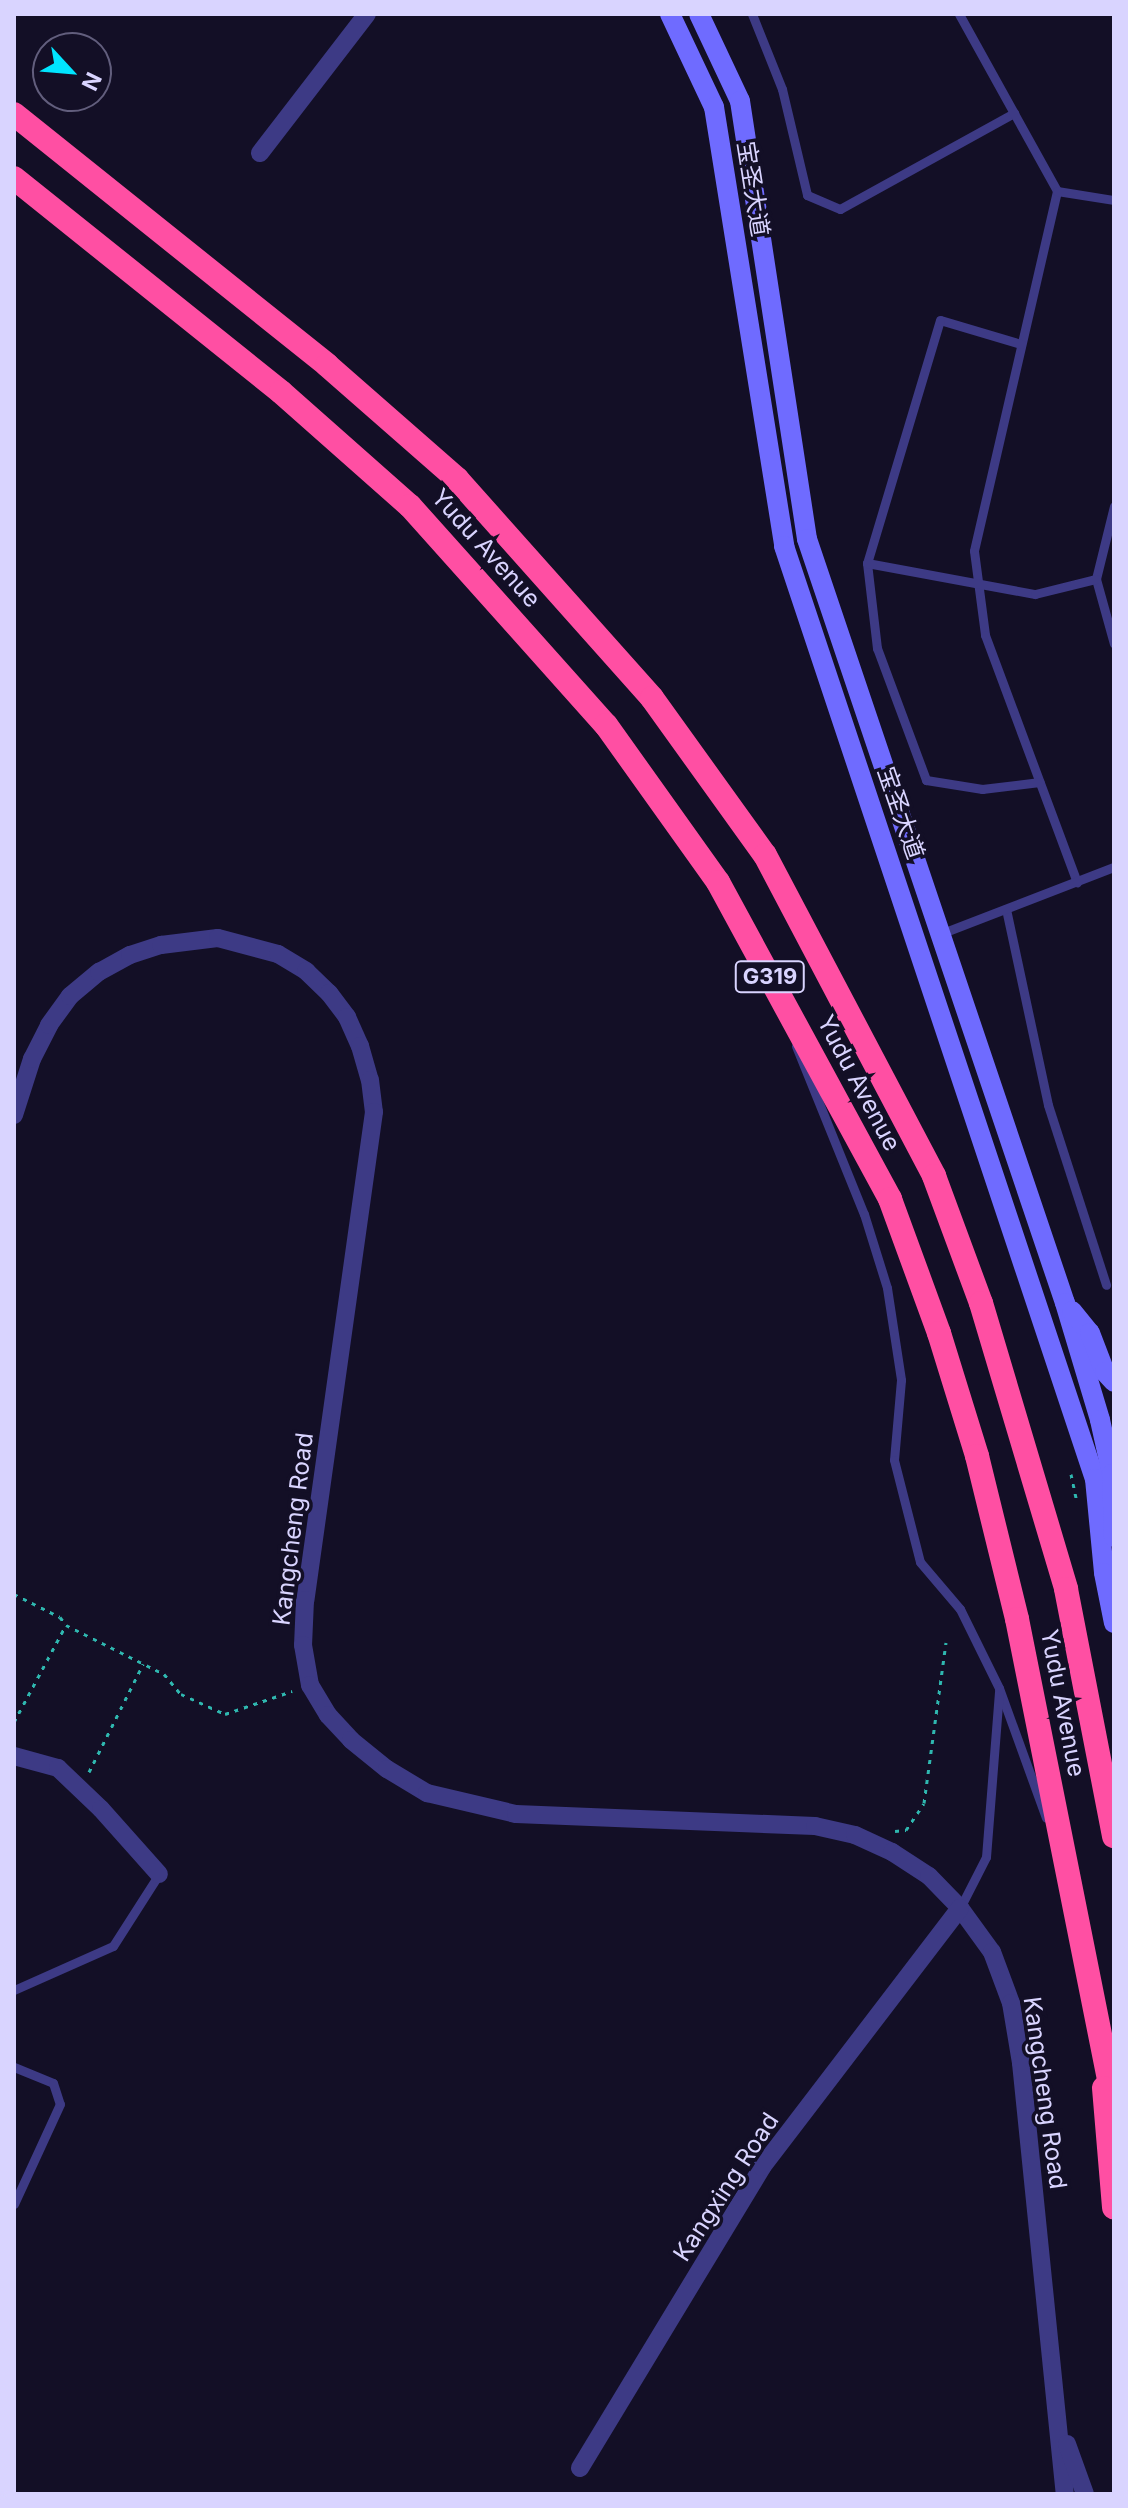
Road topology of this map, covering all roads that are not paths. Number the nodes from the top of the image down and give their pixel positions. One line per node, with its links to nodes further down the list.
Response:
1 (367, 14): 8 (street)
2 (670, 14): 28 (main road, 宝圣大道)
3 (699, 14): 22 (main road, 宝圣大道)
4 (752, 14): 6 (lane)
5 (959, 14): 6 (lane)
6 (1014, 113): 10 (lane)
7 (14, 114): 34 (highway, Yudu Avenue / G319)
8 (260, 153)
9 (14, 178): 23 (highway, Yudu Avenue / G319)
10 (1057, 191): 11 (lane); 12 (lane)
11 (1114, 200)
12 (1021, 344): 14 (lane); 16 (lane)
13 (1114, 506): 15 (lane)
14 (867, 563): 16 (lane); 18 (lane)
15 (1096, 579): 16 (lane); 17 (lane)
16 (978, 584): 18 (lane)
17 (1114, 644)
18 (1040, 782): 20 (lane)
19 (1114, 867): 20 (lane)
20 (1077, 882): 21 (lane)
21 (1006, 909): 22 (lane); 25 (lane)
22 (940, 934): 26 (main road, 宝圣大道)
23 (781, 997): 32 (lane); 36 (highway, Yudu Avenue / G319)
24 (14, 1115): 37 (street, Kangcheng Road)
25 (1106, 1285)
26 (1065, 1303): 27 (main road); 29 (main road, 宝圣大道)
27 (1114, 1382)
28 (1065, 1384): 29 (main road); 31 (main road, 宝圣大道)
29 (1106, 1418): 30 (main road, 宝圣大道)
30 (1114, 1537)
31 (1114, 1623)
32 (999, 1688): 36 (lane); 37 (lane)
33 (14, 1756): 35 (street)
34 (1114, 1836)
35 (159, 1874): 38 (lane)
36 (1070, 1882): 39 (highway, Yudu Avenue / G319)
37 (960, 1908): 44 (street, Kangcheng Road); 45 (street, Kangxing Road)
38 (14, 1990)
39 (1099, 2030): 41 (highway, Yudu Avenue / G319); 43 (highway)
40 (14, 2067): 42 (lane)
41 (1114, 2106)
42 (14, 2204)
43 (1114, 2208)
44 (1060, 2422): 46 (street); 47 (street)
45 (580, 2468)
46 (1065, 2494)
47 (1085, 2494)

